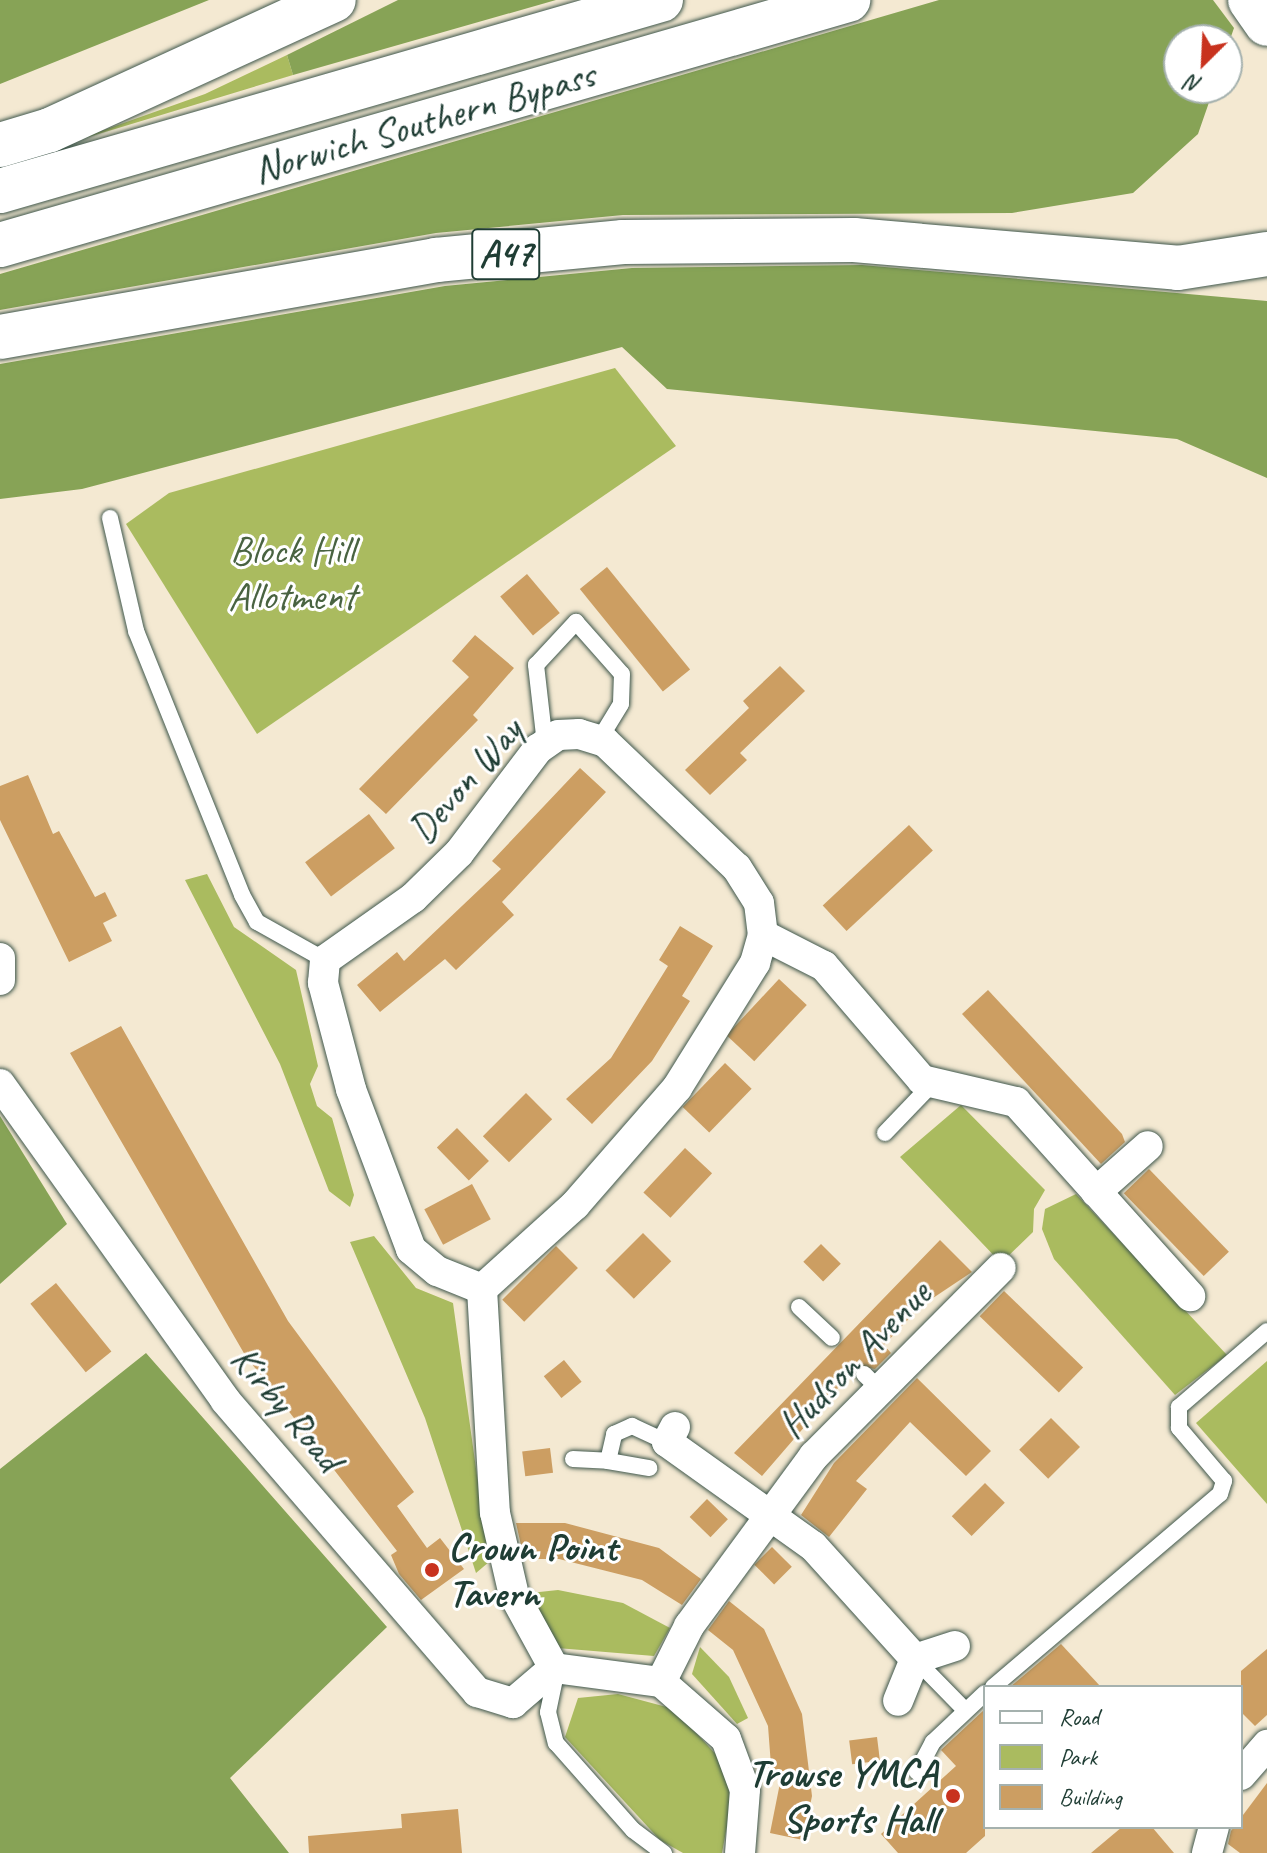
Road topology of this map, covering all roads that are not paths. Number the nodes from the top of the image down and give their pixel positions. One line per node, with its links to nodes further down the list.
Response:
1 (334, 0): 6 (highway)
2 (661, 0): 7 (highway, Norwich Southern Bypass)
3 (848, 0): 8 (highway, Norwich Southern Bypass)
4 (1250, 0): 5 (highway)
5 (1267, 24)
6 (0, 145)
7 (0, 191)
8 (0, 245)
9 (1267, 254): 10 (highway, A47)
10 (0, 337)
11 (110, 518): 16 (lane)
12 (599, 740): 13 (street, Devon Way); 13 (lane); 14 (street)
13 (545, 744): 16 (street, Devon Way)
14 (763, 935): 19 (street); 24 (street)
15 (0, 958): 17 (street)
16 (325, 960): 24 (street)
17 (0, 980)
18 (0, 1084): 36 (street, Kirby Road)
19 (931, 1085): 20 (lane); 22 (street)
20 (885, 1133)
21 (1148, 1146): 22 (street)
22 (1096, 1192): 25 (street)
23 (1001, 1268): 33 (street, Hudson Avenue)
24 (482, 1289): 36 (street)
25 (1190, 1296)
26 (799, 1307): 28 (lane)
27 (1267, 1331): 38 (lane)
28 (832, 1338)
29 (671, 1434): 31 (lane); 33 (street)
30 (573, 1459): 31 (lane)
31 (608, 1461): 32 (lane)
32 (649, 1468)
33 (770, 1512): 35 (street); 37 (street, Hudson Avenue)
34 (955, 1646): 35 (street)
35 (915, 1659): 40 (street); 41 (lane)
36 (556, 1669): 37 (street); 46 (lane)
37 (661, 1682): 47 (street)
38 (995, 1685)
39 (983, 1695): 41 (lane)
40 (898, 1701)
41 (965, 1710): 43 (lane)
42 (1267, 1745): 44 (street)
43 (917, 1772)
44 (1243, 1773)
45 (1213, 1829): 48 (street)
46 (664, 1853)
47 (740, 1853)
48 (1207, 1853)

